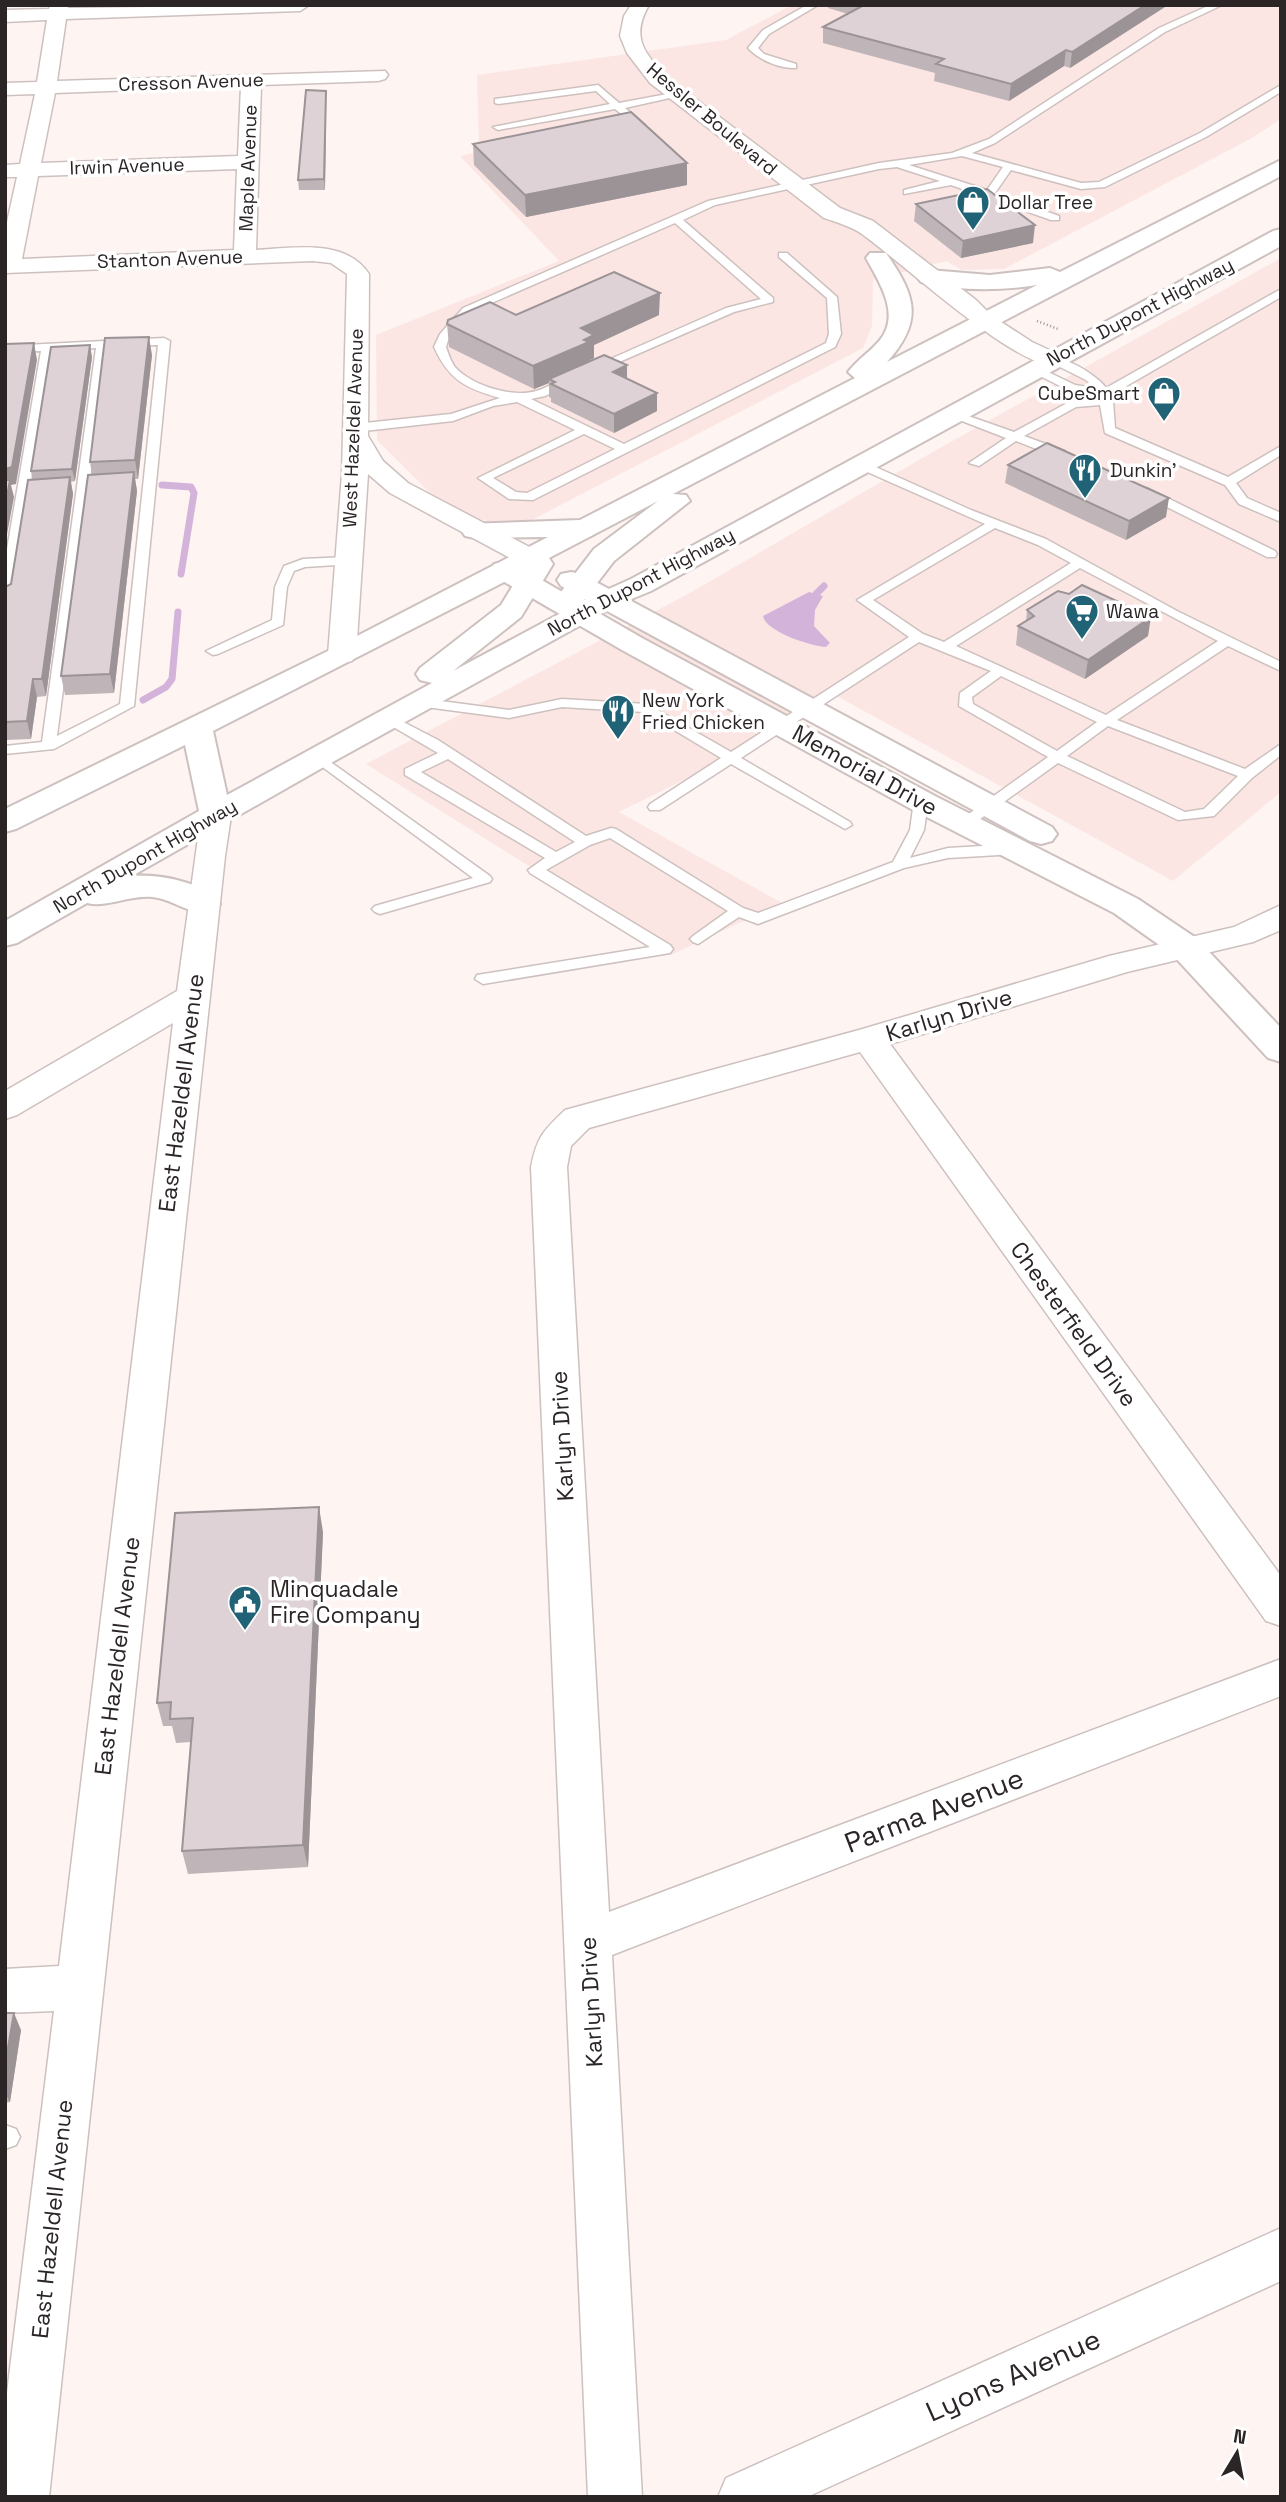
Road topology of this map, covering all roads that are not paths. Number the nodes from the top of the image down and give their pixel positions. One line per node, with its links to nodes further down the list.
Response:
1 (300, 5): 6 (street)
2 (640, 5): 14 (street, Hessler Boulevard)
3 (814, 5): 8 (lane)
4 (1218, 5): 5 (lane)
5 (1199, 8): 19 (lane)
6 (58, 10): 7 (street); 11 (street)
7 (5, 16)
8 (793, 66)
9 (378, 75): 10 (street, Cresson Avenue)
10 (251, 80): 11 (street, Cresson Avenue); 20 (street, Maple Avenue)
11 (46, 87): 13 (street, Cresson Avenue); 24 (street)
12 (1281, 88): 22 (lane)
13 (5, 89)
14 (678, 95): 16 (lane); 27 (street, Hessler Boulevard)
15 (498, 101): 16 (lane)
16 (617, 106): 17 (lane); 18 (lane)
17 (498, 127)
18 (655, 138)
19 (962, 153): 21 (lane); 22 (lane)
20 (248, 162): 24 (street, Irwin Avenue); 35 (street, Maple Avenue)
21 (895, 163): 26 (lane); 27 (lane)
22 (1009, 166): 29 (lane)
23 (1281, 167): 39 (main road)
24 (27, 170): 25 (street, Irwin Avenue); 38 (street)
25 (5, 171)
26 (950, 182): 28 (lane); 29 (lane)
27 (793, 186): 30 (street, Hessler Boulevard); 32 (lane)
28 (908, 192)
29 (989, 194): 31 (lane)
30 (831, 214): 37 (street, Hessler Boulevard); 40 (street, Hessler Boulevard)
31 (1055, 218)
32 (676, 219): 48 (lane); 48 (lane)
33 (1281, 236): 46 (main road, North Dupont Highway)
34 (783, 255): 55 (lane)
35 (245, 256): 36 (street, Stanton Avenue); 38 (street, Stanton Avenue)
36 (335, 257): 51 (street, West Hazeldel Avenue)
37 (878, 258): 42 (street, Hessler Boulevard); 49 (main road)
38 (7, 266)
39 (1090, 267): 40 (main road); 42 (main road)
40 (929, 276): 42 (street, Hessler Boulevard)
41 (1281, 292): 47 (lane)
42 (976, 325): 46 (street, Hessler Boulevard); 49 (main road)
43 (102, 344): 44 (lane); 89 (lane); 89 (lane)
44 (47, 347): 45 (lane); 63 (lane)
45 (5, 349)
46 (1043, 365): 47 (lane); 47 (lane); 50 (main road, North Dupont Highway)
47 (1106, 397): 54 (lane); 60 (lane)
48 (516, 398): 51 (lane); 52 (lane)
49 (825, 403): 53 (main road)
50 (953, 414): 54 (lane); 59 (main road, North Dupont Highway)
51 (355, 430): 62 (street, Memorial Drive); 70 (street, West Hazeldel Avenue)
52 (584, 430): 55 (lane); 55 (lane)
53 (771, 431): 67 (main road); 75 (main road)
54 (1014, 437): 57 (lane); 58 (lane)
55 (624, 449)
56 (1281, 450): 60 (lane)
57 (1073, 458)
58 (975, 463)
59 (860, 464): 66 (lane); 73 (main road, North Dupont Highway)
60 (1229, 482): 65 (lane)
61 (1130, 484): 69 (lane)
62 (399, 488): 68 (street, Memorial Drive); 72 (street, Memorial Drive)
63 (30, 490): 64 (lane); 74 (lane)
64 (5, 491)
65 (1281, 518)
66 (994, 524): 71 (lane); 76 (lane)
67 (590, 525): 68 (main road); 72 (main road)
68 (475, 530): 72 (street, Memorial Drive)
69 (1271, 554)
70 (347, 561): 79 (lane); 80 (street, West Hazeldel Avenue)
71 (1080, 563): 77 (lane); 78 (lane)
72 (525, 569): 75 (main road, Memorial Drive); 80 (main road); 85 (main road)
73 (607, 598): 75 (main road, North Dupont Highway); 84 (main road, Memorial Drive)
74 (5, 601)
75 (575, 601): 83 (main road, North Dupont Highway); 88 (main road, Memorial Drive)
76 (918, 637): 78 (lane); 84 (lane)
77 (1227, 640): 81 (lane); 86 (lane)
78 (945, 647): 82 (lane)
79 (213, 651)
80 (342, 654): 87 (main road)
81 (1281, 667)
82 (1000, 671): 86 (lane); 94 (lane)
83 (418, 702): 85 (main road, North Dupont Highway); 95 (lane)
84 (810, 709): 88 (lane); 99 (main road, Memorial Drive)
85 (388, 718): 92 (lane); 93 (main road, North Dupont Highway)
86 (1107, 721): 94 (lane); 96 (lane)
87 (196, 725): 100 (main road); 101 (main road)
88 (783, 725): 95 (lane); 97 (main road, Memorial Drive)
89 (49, 746): 91 (lane)
90 (1281, 748): 96 (lane)
91 (5, 750)
92 (448, 753): 103 (lane); 105 (lane)
93 (318, 757): 100 (main road, North Dupont Highway); 108 (lane)
94 (1058, 757): 96 (lane); 99 (lane)
95 (731, 759): 98 (lane); 102 (lane)
96 (1247, 775)
97 (921, 802): 99 (main road, Memorial Drive); 106 (lane)
98 (655, 807)
99 (977, 815): 104 (main road, Memorial Drive); 113 (main road, Memorial Drive)
100 (216, 816): 107 (street, East Hazeldell Avenue); 111 (main road, North Dupont Highway)
101 (5, 822)
102 (845, 825)
103 (585, 842): 105 (lane); 109 (lane)
104 (1016, 849): 106 (lane); 113 (main road, Memorial Drive)
105 (556, 858): 114 (lane)
106 (899, 865): 109 (lane)
107 (203, 904): 111 (main road); 115 (street, East Hazeldell Avenue)
108 (380, 909)
109 (738, 911): 112 (lane)
110 (1281, 915): 113 (street, Karlyn Drive)
111 (16, 929)
112 (698, 939)
113 (1198, 944): 116 (main road, Memorial Drive); 117 (street, Karlyn Drive); 118 (main road, Memorial Drive)
114 (483, 979)
115 (192, 997): 119 (street); 123 (street, East Hazeldell Avenue)
116 (1281, 1015)
117 (868, 1039): 120 (street, Chesterfield Drive); 122 (street, Karlyn Drive)
118 (1281, 1050)
119 (5, 1107)
120 (1281, 1609)
121 (1281, 1677): 122 (street, Parma Avenue)
122 (588, 1942): 127 (street, Karlyn Drive)
123 (78, 1987): 124 (street); 126 (street, East Hazeldell Avenue)
124 (5, 1991)
125 (1281, 2254): 128 (street, Lyons Avenue)
126 (22, 2497)
127 (615, 2497)
128 (745, 2497)

